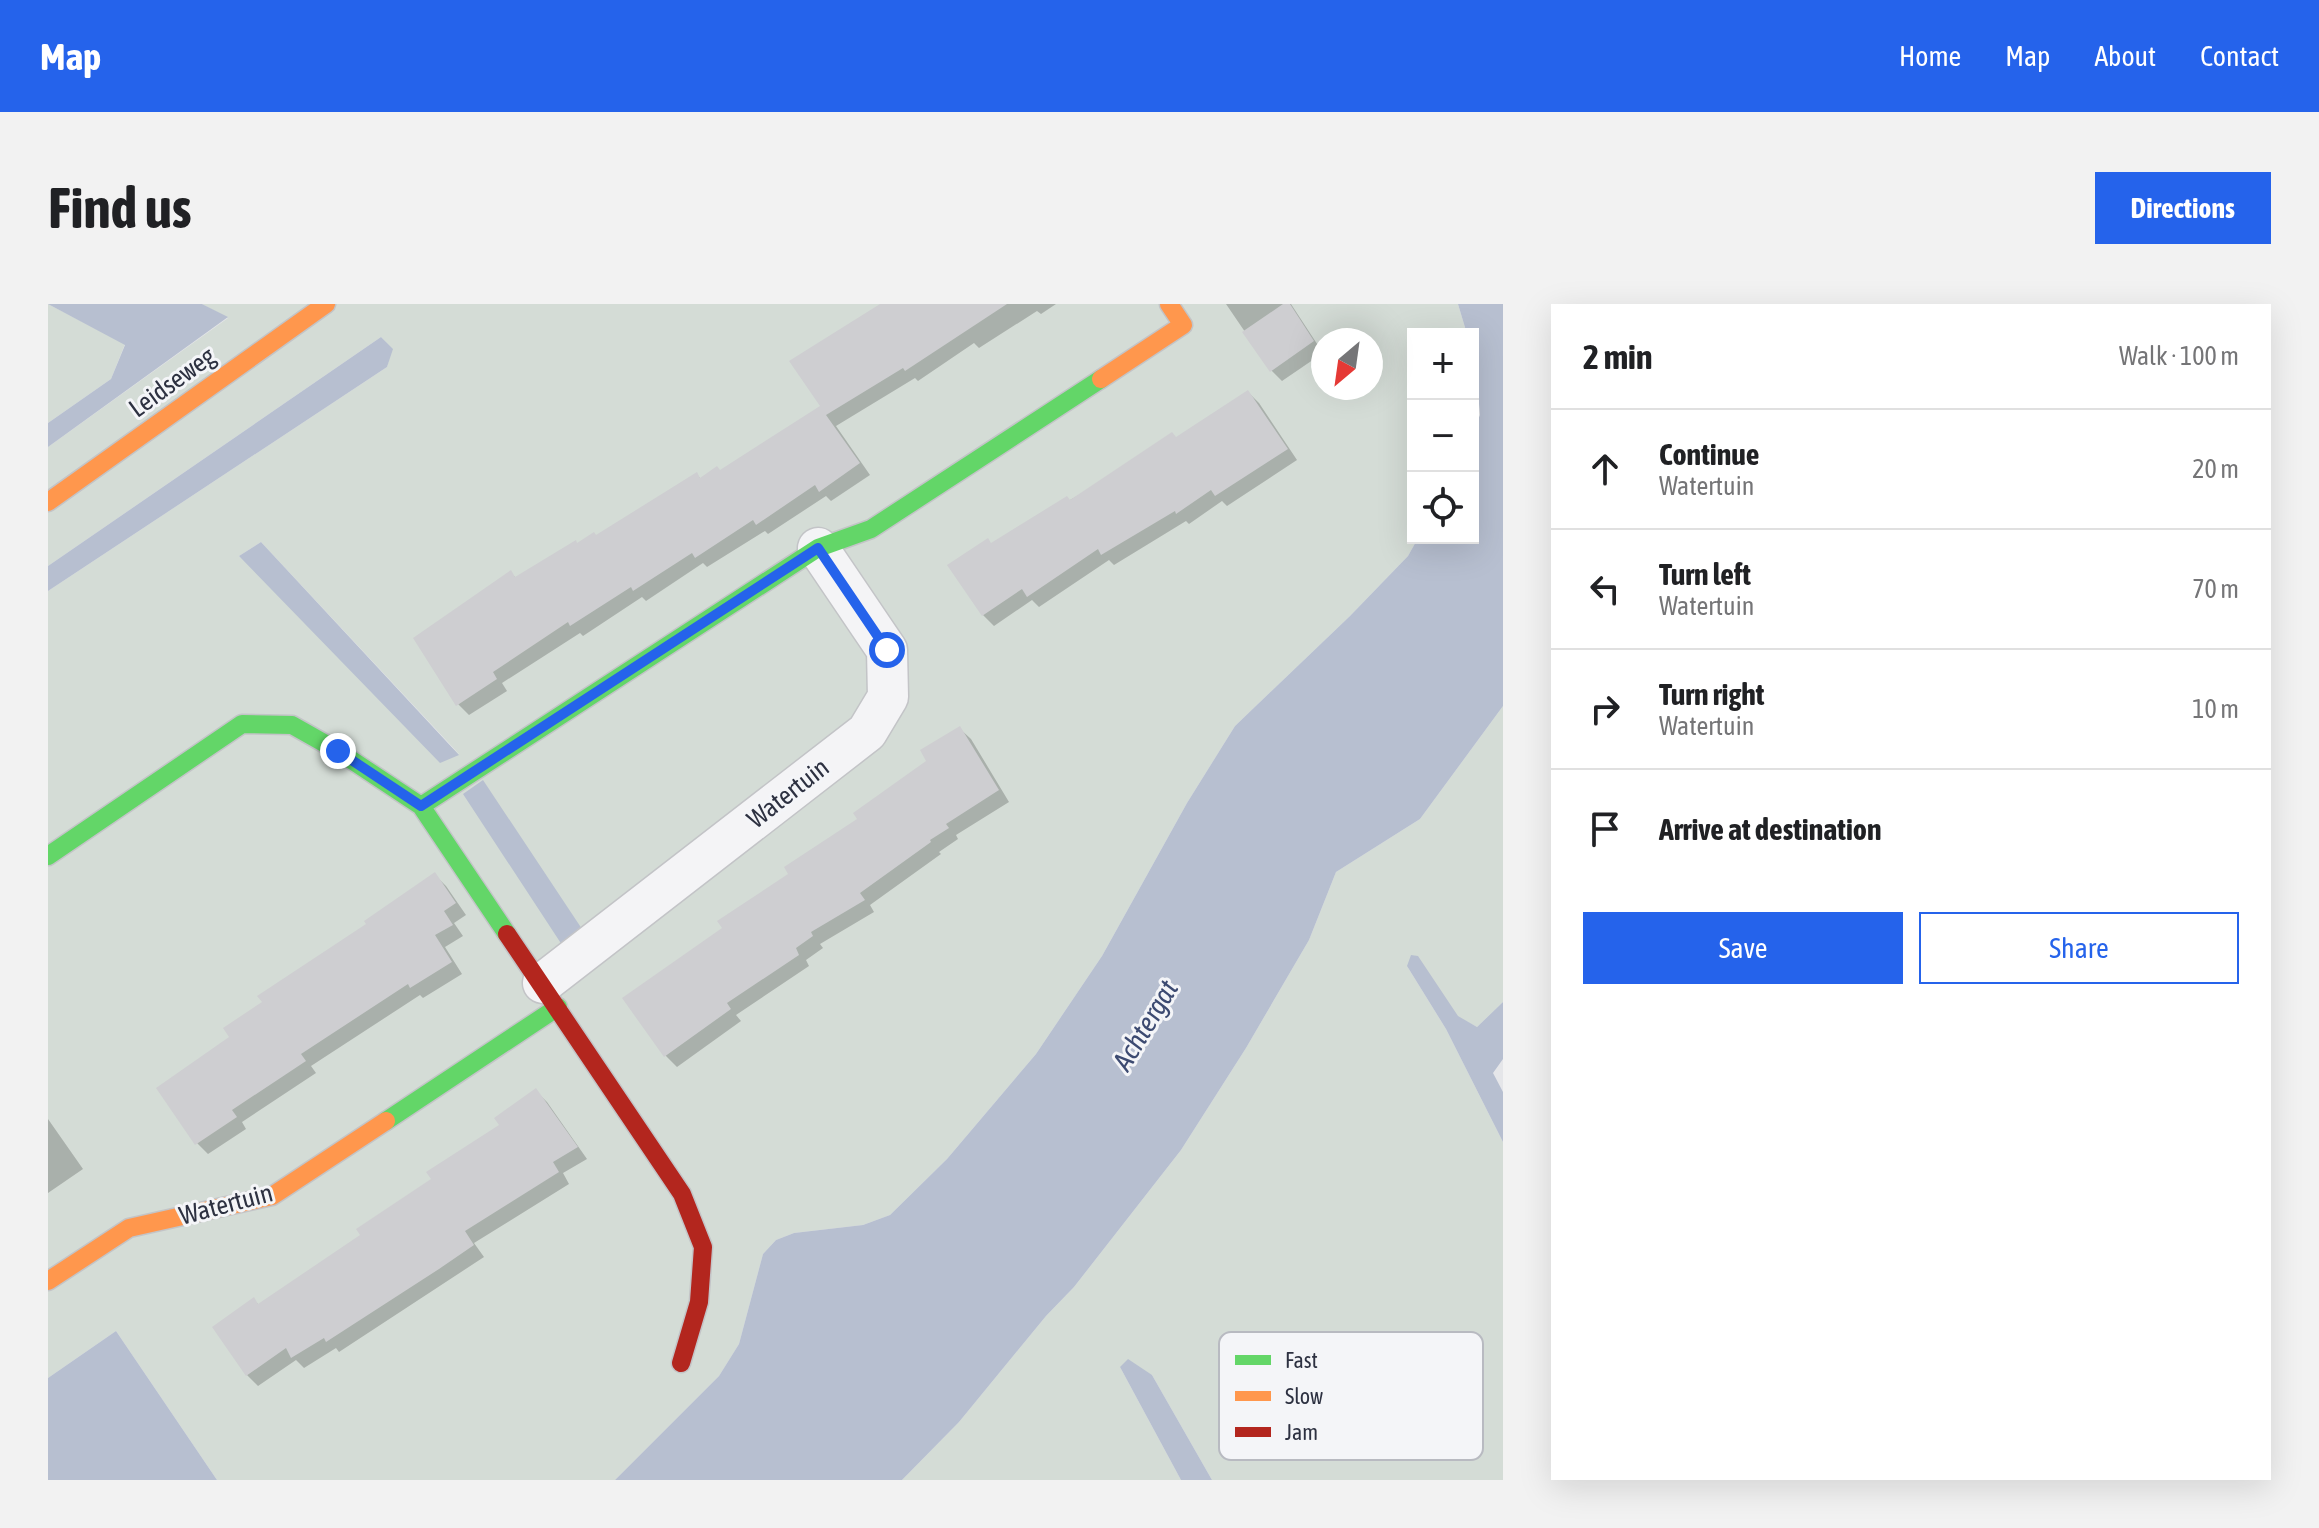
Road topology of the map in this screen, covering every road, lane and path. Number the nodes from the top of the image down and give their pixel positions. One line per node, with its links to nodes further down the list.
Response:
1 (326, 304): 3 (street, Leidseweg)
2 (1169, 304): 4 (street)
3 (48, 502)
4 (818, 548): 5 (street); 7 (street, Watertuin)
5 (421, 806): 6 (street); 7 (street)
6 (48, 856)
7 (550, 995): 8 (street, Watertuin); 9 (street)
8 (48, 1281)
9 (681, 1363)

